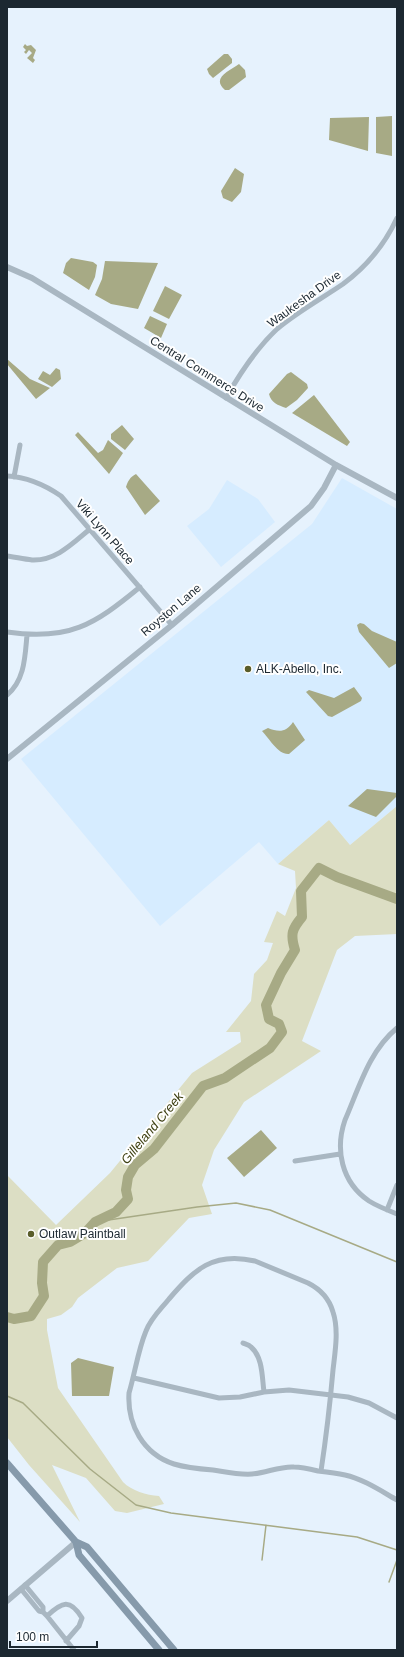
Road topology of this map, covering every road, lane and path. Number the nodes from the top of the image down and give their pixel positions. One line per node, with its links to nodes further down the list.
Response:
1 (397, 218): 3 (street, Waukesha Drive)
2 (7, 267): 3 (street, Central Commerce Drive)
3 (226, 398): 5 (street, Central Commerce Drive)
4 (20, 445): 7 (street)
5 (336, 466): 8 (street, Central Commerce Drive); 12 (street, Royston Lane)
6 (7, 476): 7 (street, Viki Lynn Place)
7 (14, 476): 9 (street, Viki Lynn Place)
8 (397, 498)
9 (90, 529): 10 (street); 11 (street, Viki Lynn Place)
10 (7, 556)
11 (140, 587): 12 (street, Viki Lynn Place); 14 (street)
12 (172, 625): 16 (street, Royston Lane)
13 (7, 632): 14 (street)
14 (27, 635): 15 (street)
15 (7, 695)
16 (7, 759)
17 (397, 1028): 18 (street)
18 (340, 1154): 19 (street); 21 (street)
19 (295, 1161)
20 (397, 1185): 21 (street)
21 (387, 1210): 22 (street)
22 (397, 1214)
23 (243, 1343): 25 (street)
24 (134, 1378): 25 (street); 26 (street); 29 (street)
25 (264, 1392): 26 (street)
26 (331, 1395): 27 (street); 29 (street)
27 (396, 1416)
28 (7, 1463): 31 (main road)
29 (321, 1471): 30 (street)
30 (397, 1500)
31 (76, 1542): 32 (street); 37 (main road); 38 (main road)
32 (23, 1587): 33 (street); 34 (street)
33 (7, 1601)
34 (45, 1614): 35 (street); 35 (street)
35 (66, 1640): 36 (street)
36 (74, 1650)
37 (159, 1650)
38 (174, 1650)

